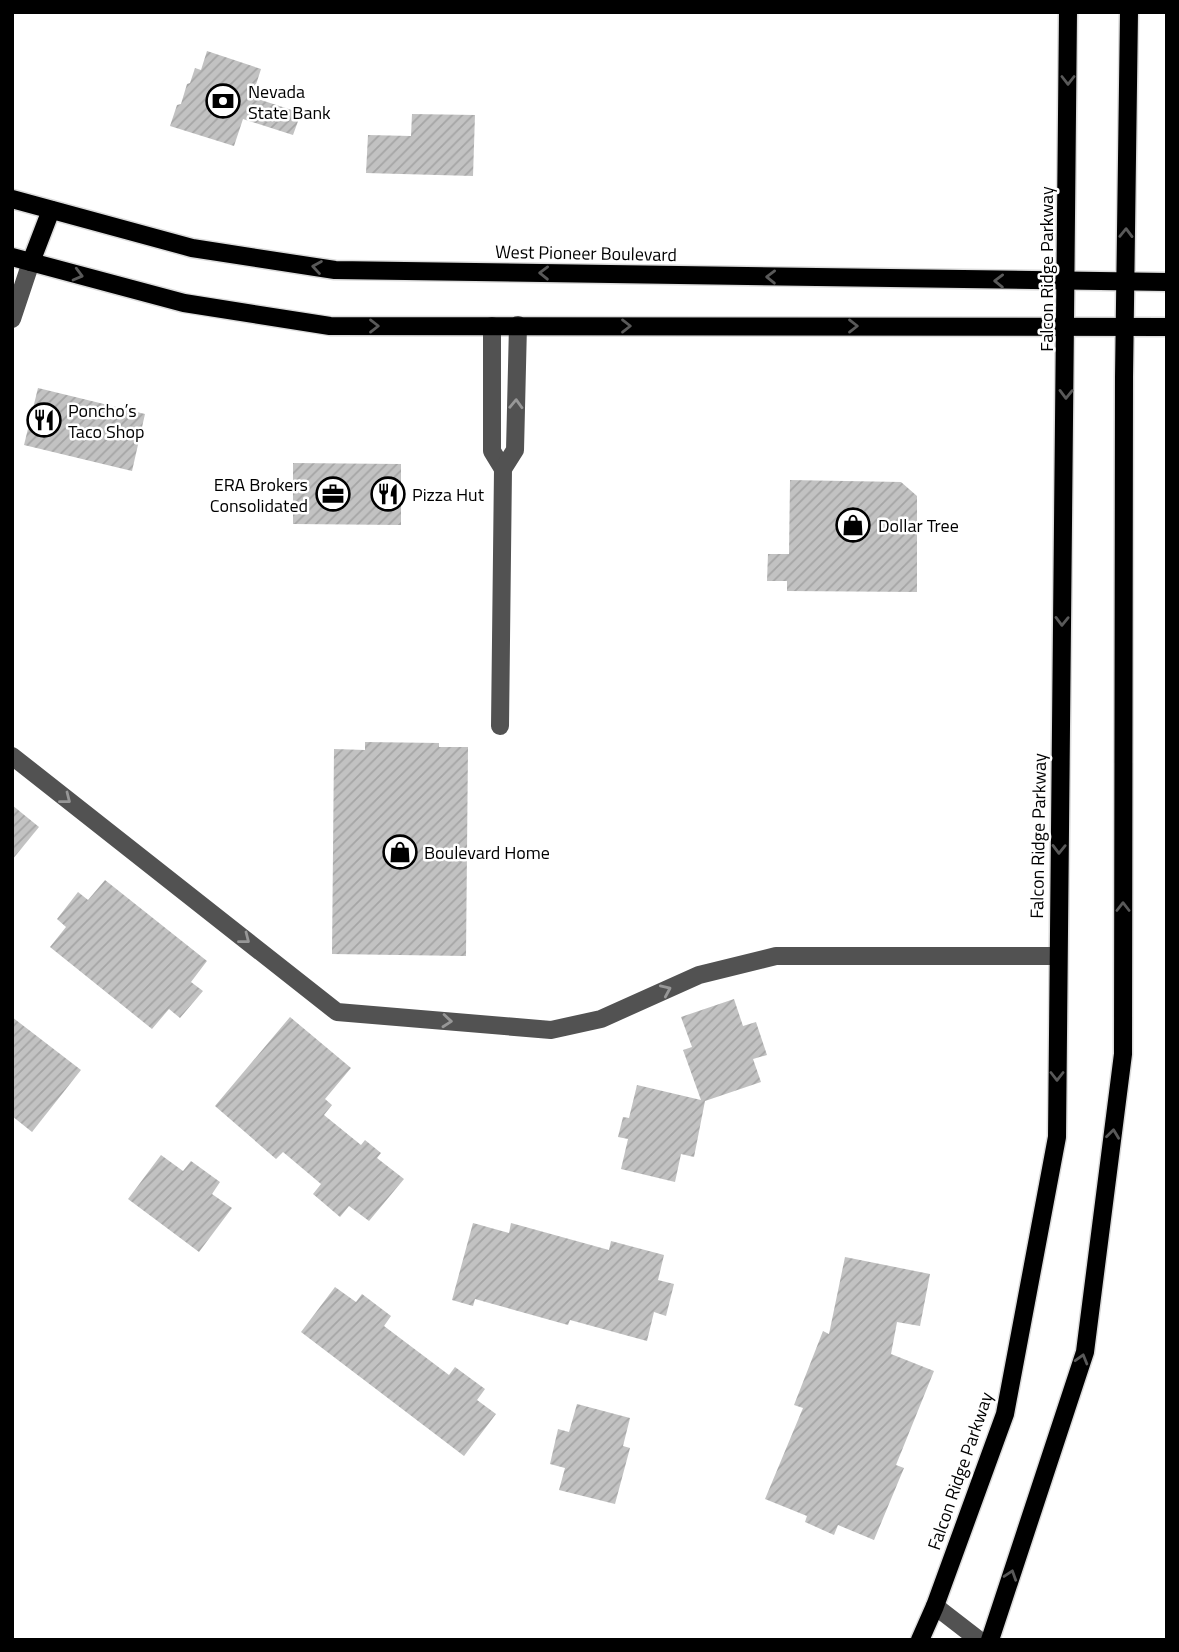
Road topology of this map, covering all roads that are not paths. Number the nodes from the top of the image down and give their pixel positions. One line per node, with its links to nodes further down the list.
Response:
1 (1068, 12): 7 (main road, Falcon Ridge Parkway, one-way to 7)
2 (1129, 12): 8 (main road, one-way to 2)
3 (12, 199): 4 (main road, West Pioneer Boulevard)
4 (51, 209): 6 (main road); 7 (main road, West Pioneer Boulevard, one-way to 4)
5 (12, 257): 6 (main road)
6 (31, 262): 10 (street); 11 (main road, one-way to 11)
7 (1067, 282): 8 (main road, West Pioneer Boulevard); 13 (main road, Falcon Ridge Parkway)
8 (1125, 282): 9 (main road, West Pioneer Boulevard); 14 (main road)
9 (1167, 282)
10 (12, 319)
11 (492, 326): 12 (main road); 16 (street)
12 (518, 326): 13 (main road, one-way to 13); 16 (street, one-way to 12)
13 (1067, 326): 14 (main road); 19 (main road, Falcon Ridge Parkway, one-way to 19)
14 (1125, 326): 15 (main road); 23 (main road, one-way to 14)
15 (1167, 327)
16 (503, 469): 17 (street)
17 (500, 726)
18 (12, 757): 19 (street, one-way to 19)
19 (1057, 956): 20 (main road, Falcon Ridge Parkway, one-way to 20)
20 (935, 1606): 21 (main road, Falcon Ridge Parkway); 22 (street)
21 (919, 1640)
22 (979, 1640)
23 (990, 1640)

